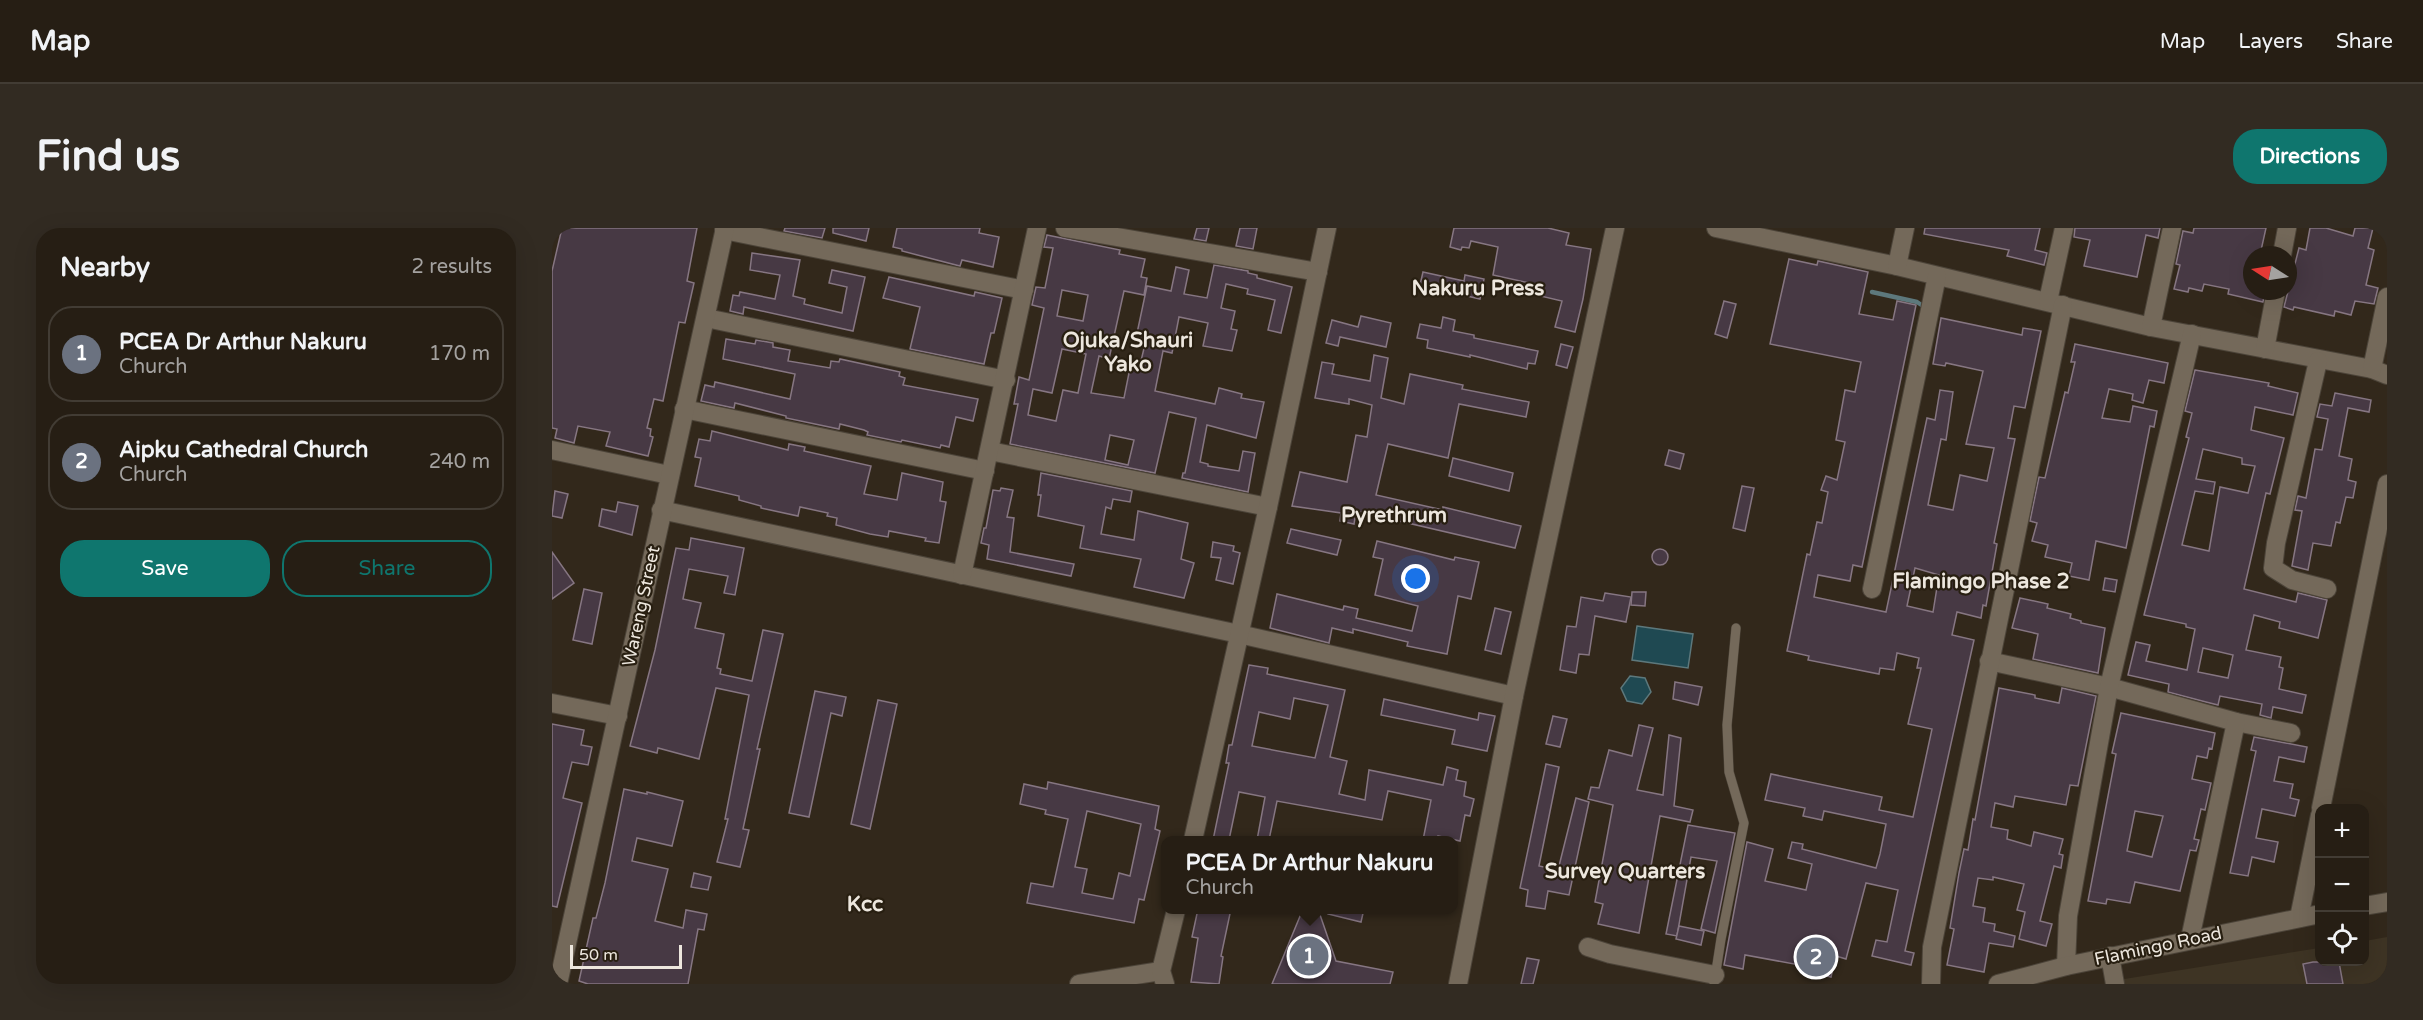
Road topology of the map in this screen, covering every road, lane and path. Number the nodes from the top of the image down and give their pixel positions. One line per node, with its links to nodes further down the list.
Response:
1 (1037, 228): 15 (street)
2 (1065, 228): 13 (street)
3 (1327, 228): 13 (street)
4 (1615, 228): 41 (street)
5 (1716, 228): 12 (street)
6 (1905, 228): 12 (street)
7 (2064, 228): 18 (street)
8 (2172, 228): 20 (street)
9 (2288, 228): 11 (street)
10 (724, 229): 15 (street); 19 (street, Wareng Street)
11 (2284, 246)
12 (1897, 266): 14 (street)
13 (1318, 272): 32 (street)
14 (1937, 276): 18 (street); 35 (street)
15 (1024, 290): 25 (street)
16 (2387, 297): 24 (street)
17 (2274, 300): 22 (street)
18 (2055, 303): 20 (street); 39 (street)
19 (706, 318): 25 (street); 26 (street, Wareng Street)
20 (2151, 327): 21 (street)
21 (2192, 334): 22 (street); 40 (street)
22 (2265, 349): 23 (street)
23 (2318, 360): 24 (street); 36 (street)
24 (2379, 372)
25 (1006, 380): 28 (street)
26 (684, 408): 29 (street); 30 (street, Wareng Street)
27 (552, 450): 30 (street)
28 (990, 452): 29 (street); 32 (street)
29 (985, 471): 34 (street)
30 (669, 475): 33 (street, Wareng Street)
31 (2387, 484): 46 (street)
32 (1268, 507): 38 (street)
33 (661, 510): 34 (street); 43 (street, Wareng Street)
34 (962, 575): 38 (street)
35 (1872, 589)
36 (2327, 589)
37 (1736, 628): 59 (lane)
38 (1239, 634): 41 (street); 48 (street)
39 (1989, 661): 40 (street); 63 (street)
40 (2109, 687): 44 (street); 57 (street)
41 (1514, 696): 62 (street)
42 (552, 703): 43 (street)
43 (618, 716): 60 (street, Wareng Street)
44 (2236, 722): 45 (street); 54 (street)
45 (2291, 732)
46 (2322, 804)
47 (2315, 835): 53 (street)
48 (1194, 836)
49 (2387, 902): 50 (street)
50 (2369, 905)
51 (1175, 914): 58 (street)
52 (2315, 915): 53 (street, Flamingo Road)
53 (2298, 918): 54 (street, Flamingo Road)
54 (2190, 939): 56 (street, Flamingo Road)
55 (1588, 947): 59 (street)
56 (2110, 956): 57 (street, Flamingo Road); 65 (street)
57 (2066, 966): 64 (street, Flamingo Road)
58 (1163, 977): 61 (street)
59 (1715, 980)
60 (558, 984)
61 (1079, 984)
62 (1458, 984)
63 (1931, 984)
64 (1998, 984)
65 (2115, 984)

